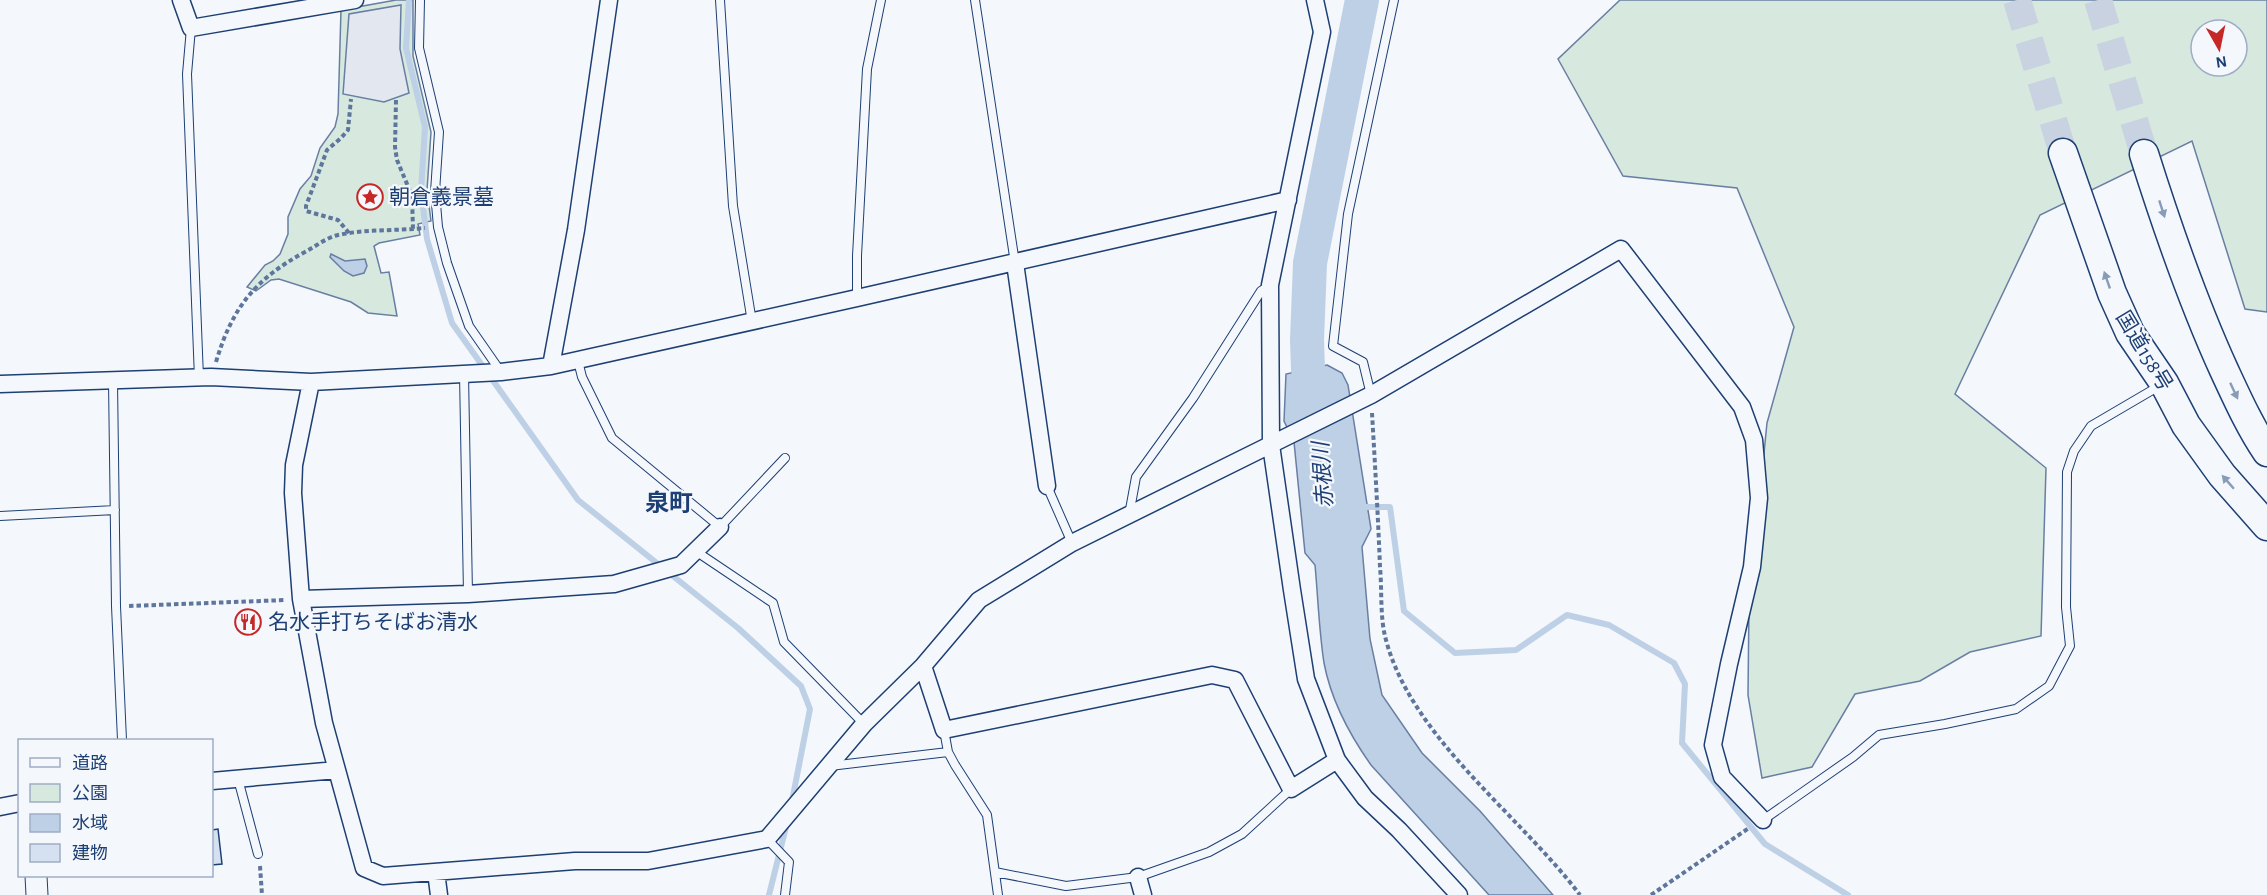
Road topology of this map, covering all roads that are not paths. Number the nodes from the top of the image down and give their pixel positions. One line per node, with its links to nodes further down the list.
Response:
1 (181, 0): 11 (street)
2 (356, 0): 10 (street)
3 (420, 0): 21 (lane)
4 (609, 0): 20 (street)
5 (720, 0): 18 (lane)
6 (881, 0): 17 (lane)
7 (975, 0): 15 (lane)
8 (1316, 0): 14 (street)
9 (1394, 0): 28 (lane)
10 (338, 2): 11 (street)
11 (191, 28): 23 (lane)
12 (2063, 153): 26 (highway, 国道158号, one-way to 12)
13 (2144, 154): 30 (highway, one-way to 30)
14 (1288, 200): 15 (street); 16 (street)
15 (1016, 263): 17 (street); 32 (street)
16 (1270, 285): 29 (street); 34 (lane)
17 (857, 298): 18 (street)
18 (752, 322): 19 (street)
19 (578, 361): 20 (street); 37 (lane)
20 (550, 366): 21 (street)
21 (501, 372): 22 (street)
22 (464, 374): 25 (street); 40 (lane)
23 (205, 377): 24 (street); 25 (street)
24 (113, 381): 27 (street); 33 (lane)
25 (311, 382): 41 (street)
26 (2164, 383): 36 (highway, 国道158号, one-way to 26); 55 (lane)
27 (0, 384)
28 (1365, 398): 29 (street); 55 (street)
29 (1277, 442): 34 (street); 47 (street)
30 (2267, 452)
31 (785, 458): 37 (lane)
32 (1047, 486): 38 (lane)
33 (115, 510): 35 (lane); 45 (lane)
34 (1129, 515): 38 (street)
35 (0, 516)
36 (2267, 526)
37 (720, 527): 39 (street)
38 (1072, 543): 42 (street)
39 (697, 552): 40 (street); 43 (lane)
40 (468, 594): 41 (street)
41 (302, 599): 49 (street)
42 (923, 666): 43 (street); 44 (street)
43 (864, 724): 48 (street)
44 (944, 730): 46 (lane); 52 (street)
45 (122, 739)
46 (948, 752): 48 (lane); 59 (lane)
47 (1337, 760): 52 (street); 67 (street)
48 (830, 766): 56 (street)
49 (337, 770): 50 (street); 58 (street)
50 (238, 779): 51 (street); 57 (lane)
51 (213, 781)
52 (1291, 789): 61 (lane)
53 (18, 803): 54 (street)
54 (0, 807)
55 (1762, 820)
56 (767, 839): 58 (street); 64 (lane)
57 (258, 854)
58 (436, 872): 63 (street)
59 (995, 872): 61 (lane); 65 (lane)
60 (36, 877): 62 (street)
61 (1138, 877): 66 (street)
62 (37, 895)
63 (439, 895)
64 (785, 895)
65 (998, 895)
66 (1143, 895)
67 (1459, 895)

